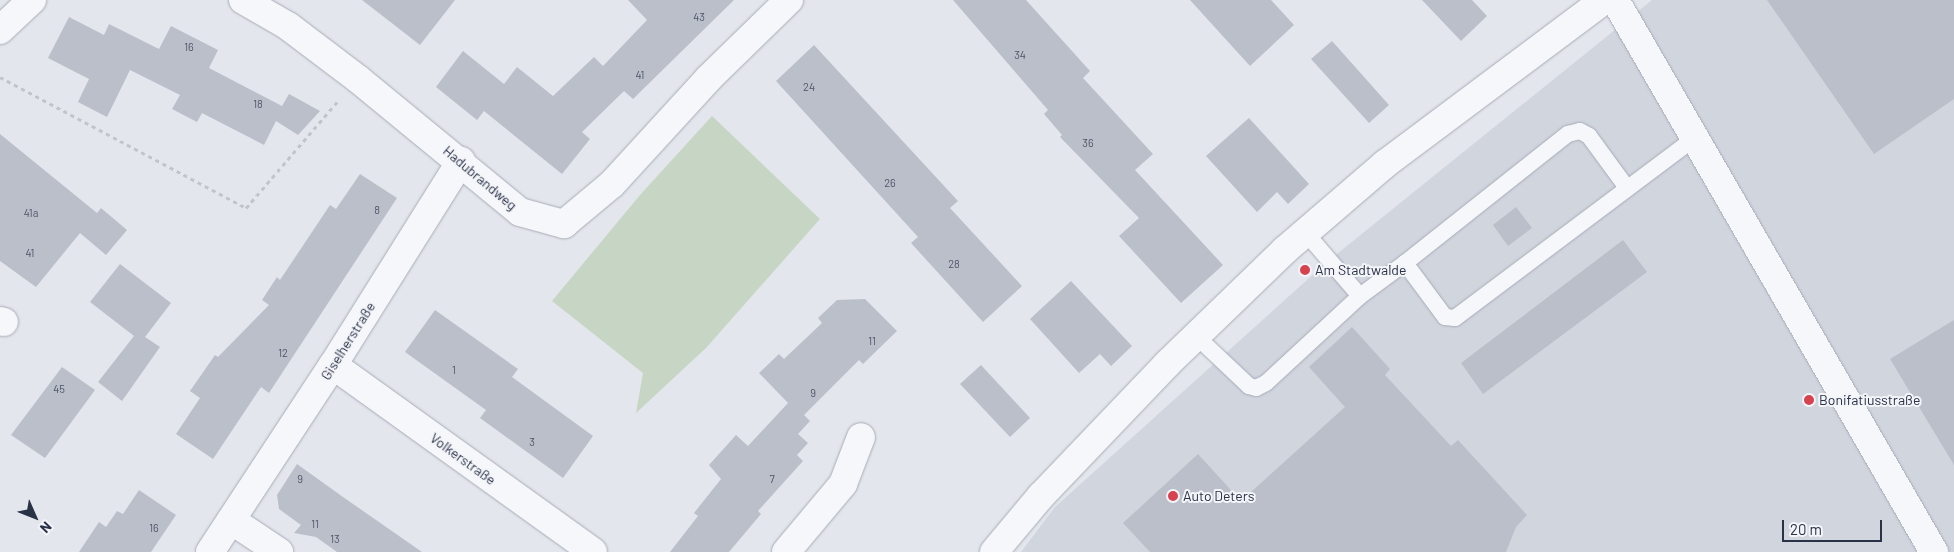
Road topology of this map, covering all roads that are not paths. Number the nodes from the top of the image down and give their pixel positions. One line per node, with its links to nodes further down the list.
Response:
1 (32, 0): 6 (street)
2 (243, 0): 8 (street, Hadubrandweg)
3 (789, 0): 8 (street, Hadubrandweg)
4 (1604, 0): 10 (street)
5 (1615, 0): 7 (street)
6 (0, 30)
7 (1695, 138): 9 (lane); 22 (street)
8 (462, 161): 14 (street, Giselherstraße)
9 (1627, 188): 11 (lane); 11 (lane)
10 (1305, 232): 12 (lane); 13 (street)
11 (1405, 262): 12 (lane)
12 (1360, 296): 13 (lane)
13 (1196, 336): 21 (street)
14 (333, 366): 16 (street, Giselherstraße); 19 (street, Volkerstraße)
15 (861, 437): 20 (street)
16 (231, 520): 17 (street, Giselherstraße); 18 (street)
17 (210, 552)
18 (279, 552)
19 (593, 552)
20 (786, 552)
21 (994, 552)
22 (1934, 552)

